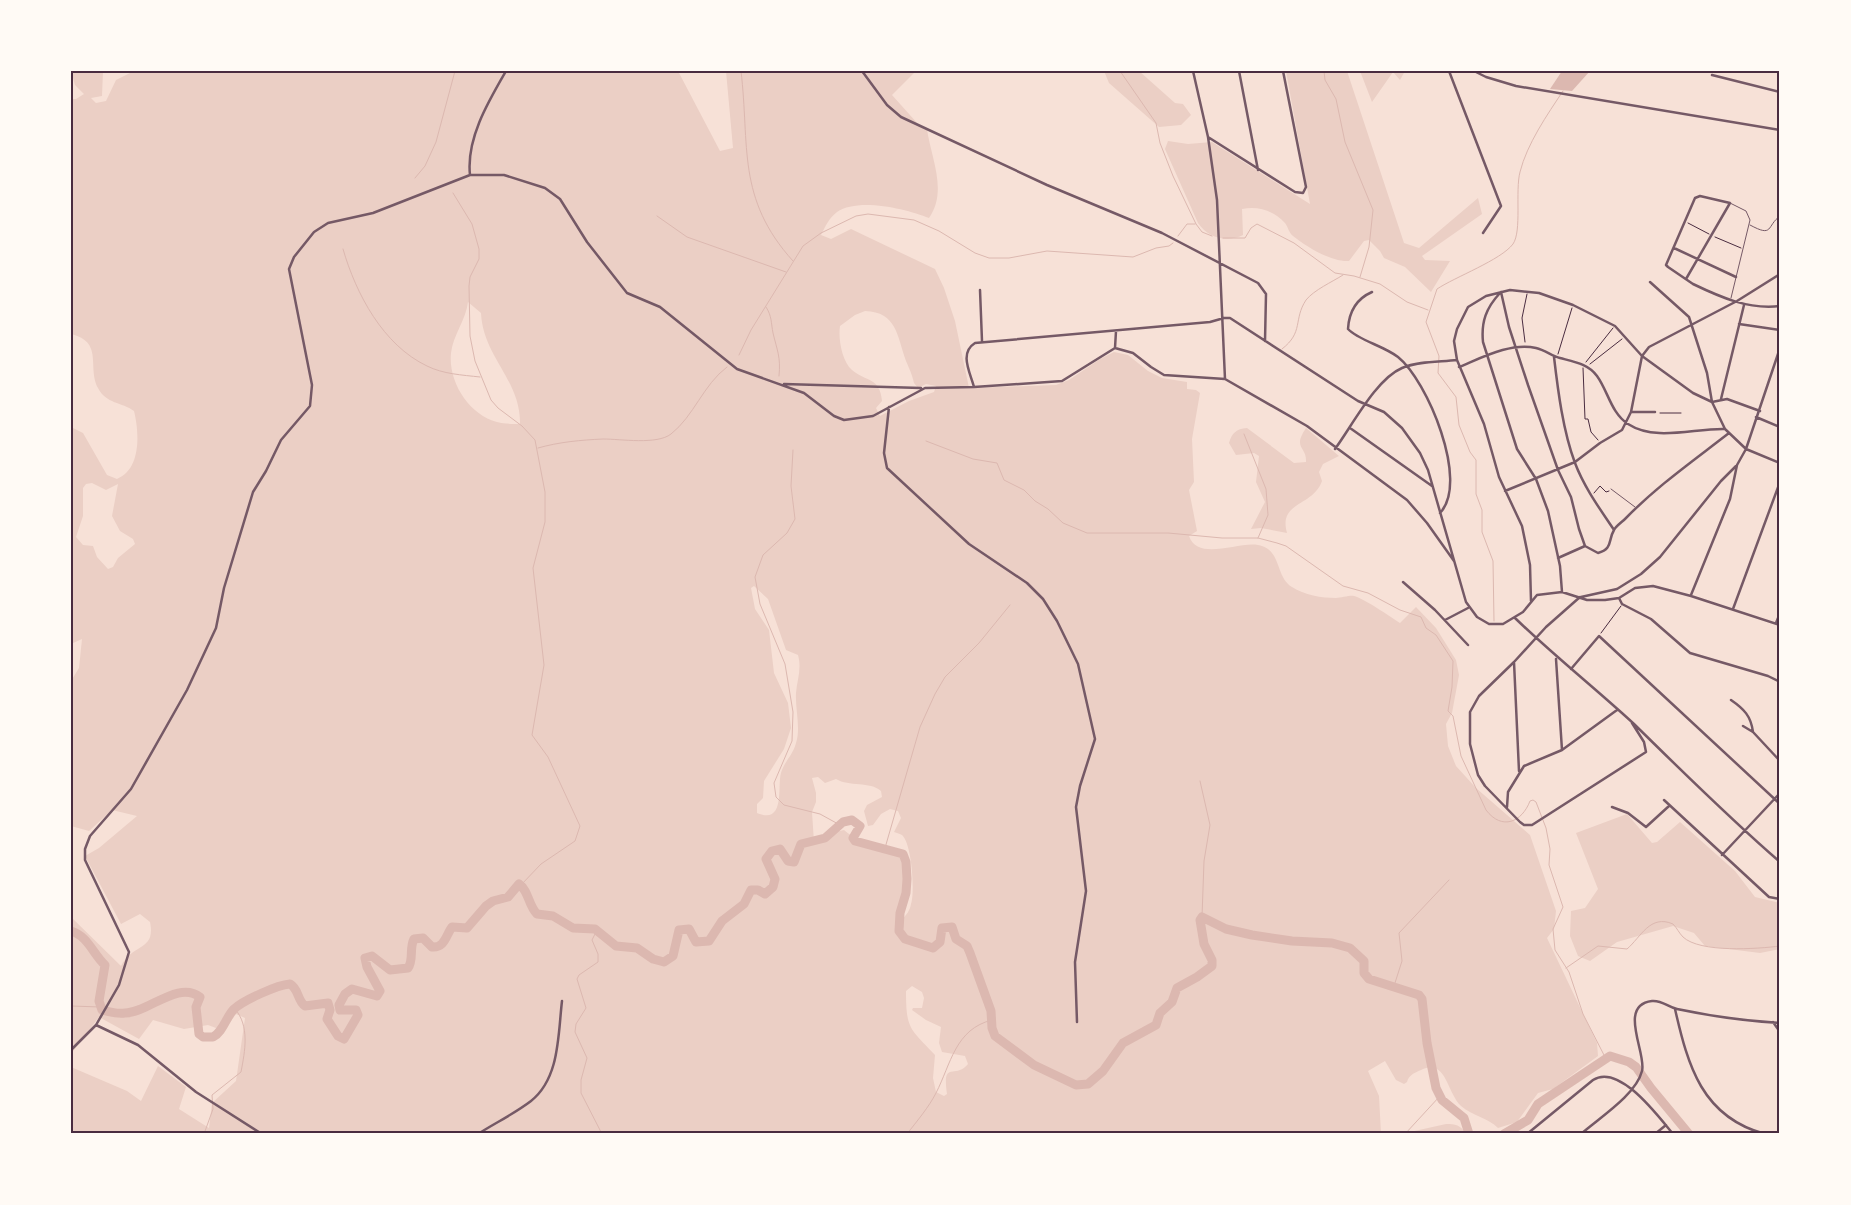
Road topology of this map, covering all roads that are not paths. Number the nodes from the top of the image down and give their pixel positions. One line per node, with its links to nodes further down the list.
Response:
1 (506, 71): 13 (street)
2 (862, 71): 20 (street)
3 (1192, 71): 11 (street)
4 (1238, 71): 12 (street)
5 (1283, 71): 12 (street)
6 (1449, 71): 17 (street)
7 (1474, 71): 10 (street)
8 (1712, 74): 9 (street)
9 (1780, 92)
10 (1780, 130)
11 (1208, 137): 12 (street); 20 (street)
12 (1258, 170)
13 (470, 175): 51 (street); 126 (street)
14 (1730, 203): 16 (lane); 18 (street); 19 (street)
15 (1780, 216): 16 (lane)
16 (1750, 225): 22 (lane)
17 (1483, 234)
18 (1674, 248): 19 (street); 23 (street)
19 (1699, 259): 22 (street); 23 (street)
20 (1218, 262): 34 (street); 39 (street)
21 (1780, 274): 31 (street)
22 (1736, 277): 29 (lane)
23 (1686, 279): 29 (street)
24 (1780, 281): 30 (street)
25 (1650, 282): 36 (street)
26 (980, 290): 40 (street)
27 (1372, 292): 48 (street)
28 (1501, 292): 42 (street); 44 (street); 45 (street); 47 (street)
29 (1732, 298): 31 (street)
30 (1780, 298)
31 (1737, 301): 32 (street); 36 (street)
32 (1744, 305): 33 (street); 35 (street)
33 (1780, 306)
34 (1221, 318): 38 (street); 39 (street); 50 (street)
35 (1738, 324): 37 (street); 54 (street)
36 (1693, 326): 45 (street); 55 (street)
37 (1780, 330)
38 (1116, 331): 40 (street); 41 (street)
39 (1265, 341): 56 (street)
40 (982, 342): 52 (street)
41 (1115, 348): 50 (street); 52 (street)
42 (1516, 348): 44 (street); 46 (street); 72 (street)
43 (1780, 348): 58 (street)
44 (1488, 356): 49 (street); 73 (street)
45 (1642, 356): 55 (street); 59 (street)
46 (1556, 357): 62 (street); 69 (street)
47 (1457, 360): 48 (street); 49 (street)
48 (1407, 366): 56 (street); 79 (street)
49 (1459, 367): 77 (street)
50 (1225, 379): 67 (street)
51 (780, 384): 53 (street); 57 (street)
52 (974, 387): 53 (street)
53 (925, 388): 57 (street)
54 (1720, 399): 55 (street); 58 (street)
55 (1712, 402): 65 (street)
56 (1365, 405): 64 (street); 75 (street)
57 (889, 407): 123 (street)
58 (1760, 411): 61 (street)
59 (1631, 412): 60 (street); 62 (street)
60 (1655, 412)
61 (1756, 417): 63 (street); 68 (street)
62 (1627, 423): 65 (street); 69 (street)
63 (1780, 427)
64 (1350, 428): 67 (street); 75 (street)
65 (1725, 429): 66 (street)
66 (1729, 433): 68 (street); 78 (street)
67 (1335, 449): 83 (street)
68 (1746, 449): 70 (street); 71 (street)
69 (1575, 462): 72 (street); 80 (street)
70 (1780, 463)
71 (1737, 465): 86 (street); 87 (street)
72 (1558, 470): 73 (street); 81 (street)
73 (1536, 479): 77 (street); 82 (street)
74 (1780, 482): 91 (street)
75 (1433, 487): 79 (street)
76 (1611, 490): 78 (lane)
77 (1505, 491): 89 (street)
78 (1636, 508): 80 (street)
79 (1440, 513): 83 (street)
80 (1614, 530): 81 (street)
81 (1585, 546): 82 (street)
82 (1558, 558): 85 (street)
83 (1454, 561): 90 (street)
84 (1403, 582): 94 (street)
85 (1562, 592): 87 (street); 89 (street)
86 (1691, 596): 88 (street); 91 (street)
87 (1580, 597): 88 (street); 96 (street)
88 (1619, 598): 101 (street)
89 (1531, 601): 93 (street)
90 (1468, 608): 93 (street); 94 (street)
91 (1733, 609): 95 (street)
92 (1780, 613): 95 (street)
93 (1514, 618): 96 (street)
94 (1445, 620): 97 (street)
95 (1778, 624)
96 (1536, 639): 98 (street); 99 (street)
97 (1468, 645)
98 (1556, 658): 100 (street); 107 (street)
99 (1514, 662): 109 (street); 116 (street)
100 (1571, 670): 103 (street); 111 (street)
101 (1780, 682)
102 (1731, 700): 106 (street)
103 (1617, 710): 104 (street); 107 (street)
104 (1632, 723): 116 (street); 117 (street)
105 (1743, 726): 106 (street)
106 (1753, 732): 108 (street)
107 (1562, 750): 109 (street)
108 (1780, 761)
109 (1519, 771): 116 (street)
110 (1780, 794): 111 (street)
111 (1775, 799): 113 (street); 117 (street)
112 (1664, 800): 114 (street)
113 (1780, 804)
114 (1669, 806): 115 (street); 118 (street)
115 (1612, 807)
116 (1507, 809)
117 (1745, 832): 118 (street); 119 (street)
118 (1722, 855): 120 (street)
119 (1780, 862)
120 (1780, 899)
121 (562, 1001): 132 (street)
122 (1675, 1009): 124 (street); 129 (street); 137 (street)
123 (1077, 1022)
124 (1773, 1022): 125 (street); 127 (street)
125 (1780, 1023)
126 (96, 1025): 128 (street); 131 (street)
127 (1780, 1032)
128 (71, 1050)
129 (1632, 1089): 130 (street); 133 (street); 134 (street)
130 (1666, 1126): 135 (street); 136 (street)
131 (262, 1134)
132 (478, 1134)
133 (1527, 1134)
134 (1581, 1134)
135 (1655, 1134)
136 (1673, 1134)
137 (1765, 1134)

